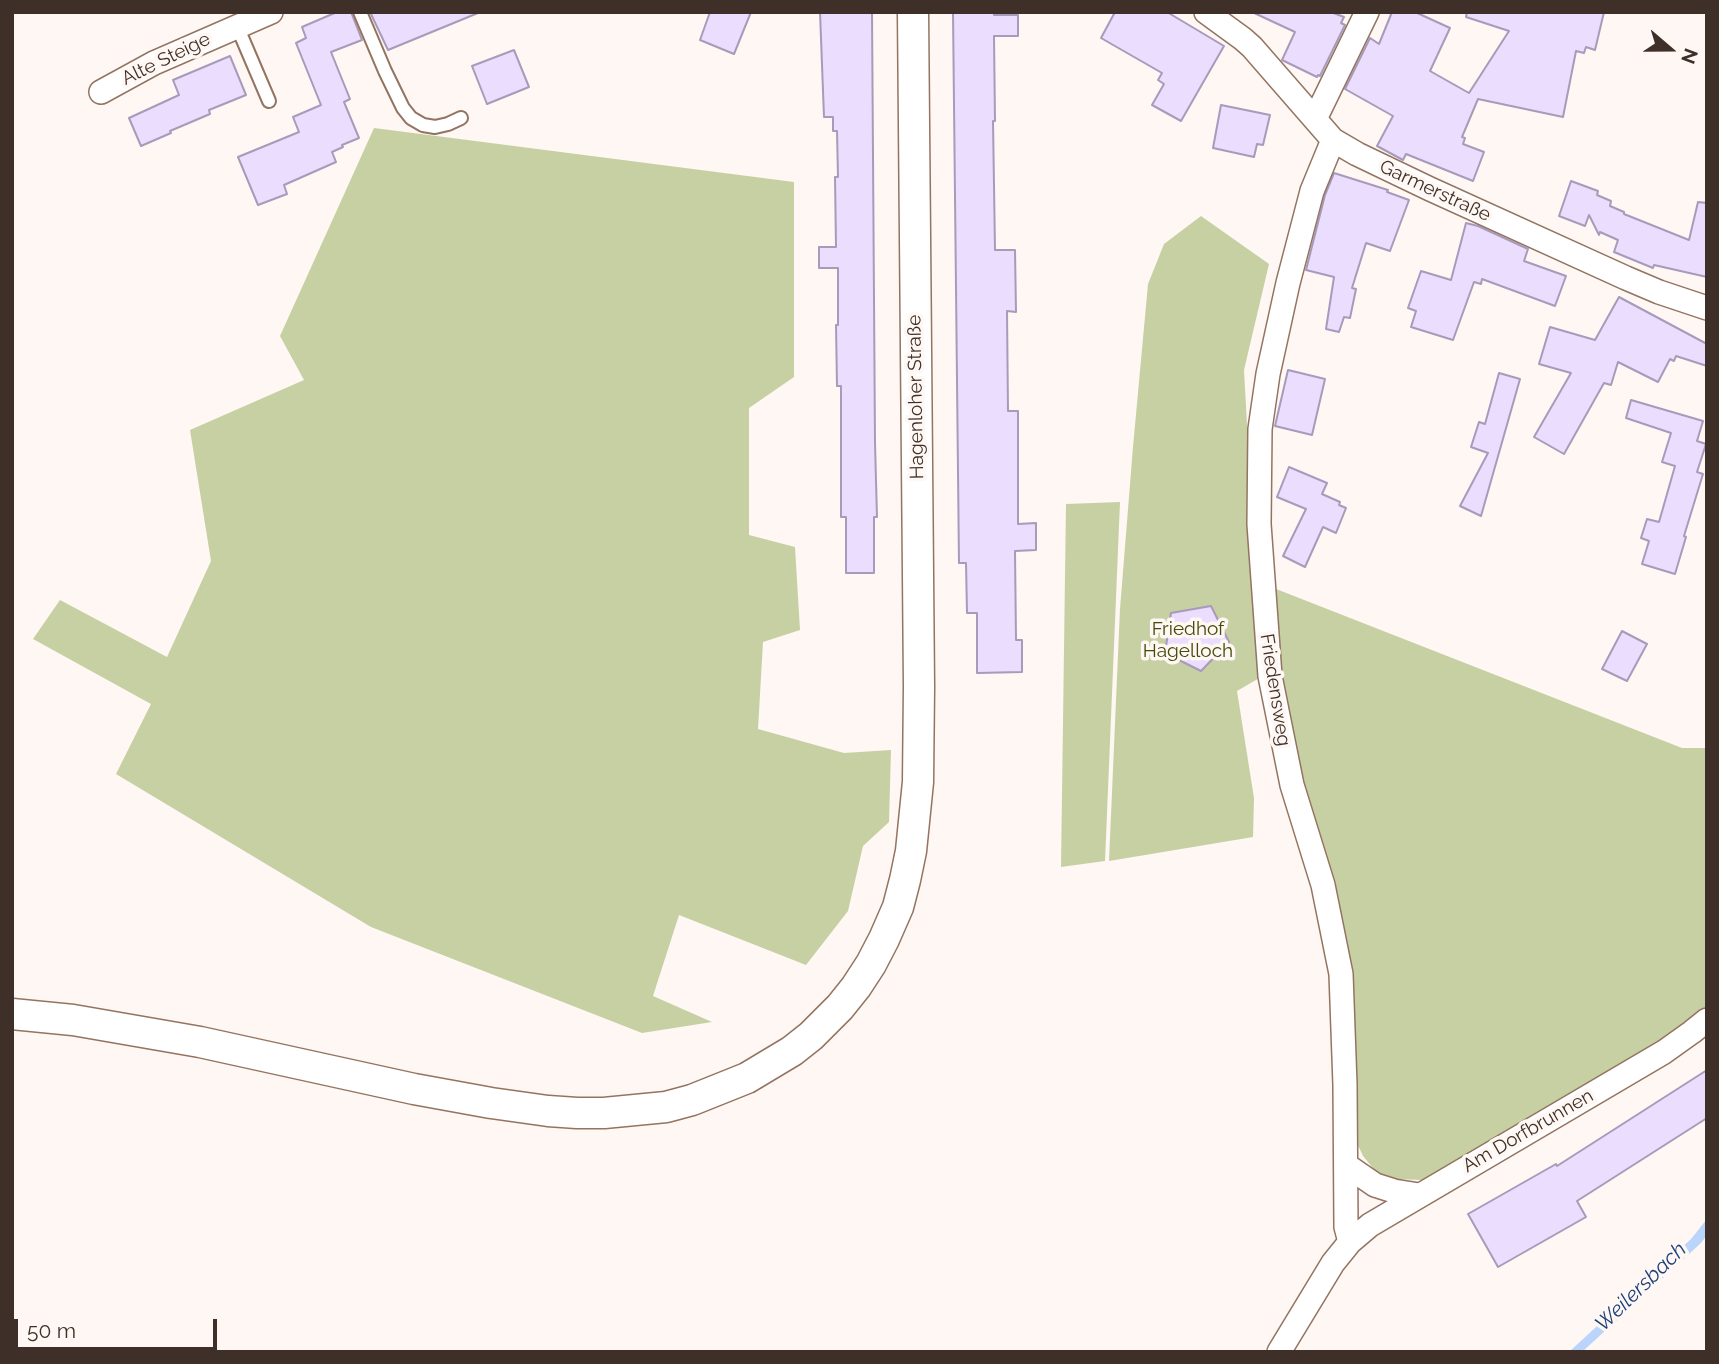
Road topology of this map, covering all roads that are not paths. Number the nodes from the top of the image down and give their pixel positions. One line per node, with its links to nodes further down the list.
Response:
1 (271, 12): 6 (street, Alte Steige)
2 (360, 12): 9 (lane)
3 (913, 12): 13 (street, Hagenloher Straße)
4 (1206, 12): 10 (street, Garmerstraße)
5 (1367, 12): 10 (street)
6 (237, 26): 7 (street, Alte Steige); 8 (lane)
7 (101, 92)
8 (269, 101)
9 (461, 118)
10 (1315, 119): 11 (street, Garmerstraße)
11 (1333, 140): 12 (street, Garmerstraße); 15 (street, Friedensweg)
12 (1707, 308)
13 (12, 1014)
14 (1707, 1020): 16 (street, Am Dorfbrunnen)
15 (1346, 1165): 16 (street); 17 (street, Friedensweg)
16 (1419, 1195): 17 (street, Am Dorfbrunnen)
17 (1350, 1242): 18 (street, Am Dorfbrunnen)
18 (1279, 1352)

